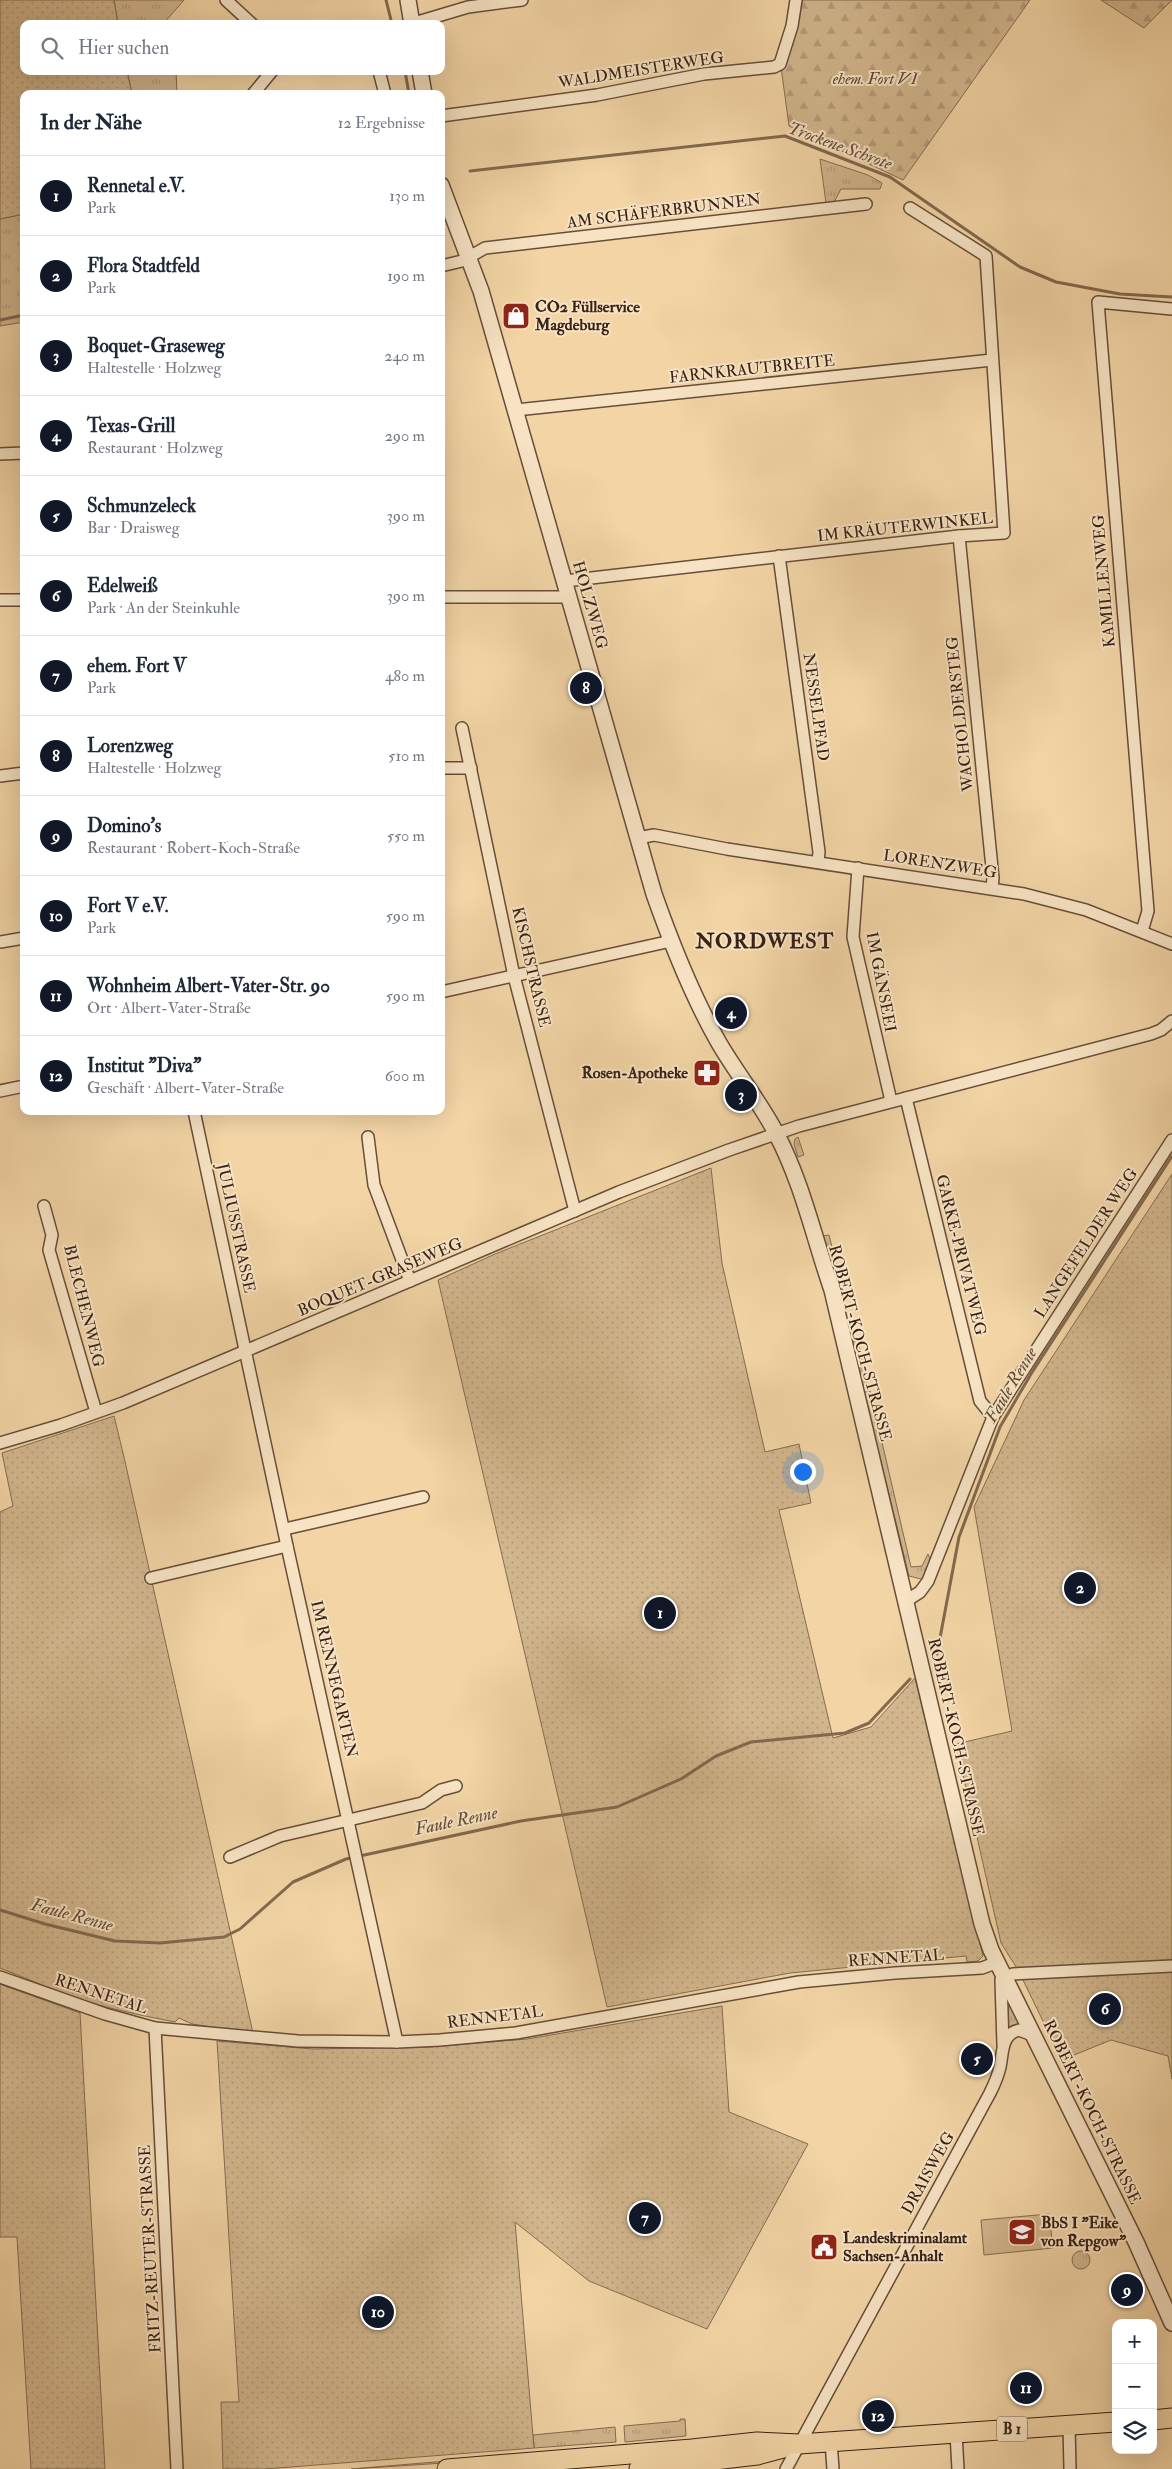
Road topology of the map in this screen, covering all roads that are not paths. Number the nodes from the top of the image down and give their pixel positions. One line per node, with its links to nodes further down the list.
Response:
1 (226, 0): 5 (street)
2 (408, 0): 6 (street)
3 (522, 0): 7 (street)
4 (796, 0): 14 (street, WALDMEISTERWEG)
5 (248, 20)
6 (410, 20)
7 (424, 20)
8 (269, 75): 11 (street)
9 (380, 75): 12 (street)
10 (421, 75): 13 (street)
11 (256, 90)
12 (384, 90)
13 (423, 90)
14 (445, 115)
15 (445, 197): 18 (street, HOLZWEG)
16 (866, 204): 18 (street, AM SCHÄFERBRUNNEN)
17 (910, 208): 21 (street, IM KRÄUTERWINKEL)
18 (469, 258): 19 (street, AM SCHÄFERBRUNNEN); 22 (street, HOLZWEG)
19 (445, 265)
20 (1172, 309): 41 (street, KAMILLENWEG)
21 (992, 360): 22 (street, FARNKRAUTBREITE); 25 (street, IM KRÄUTERWINKEL)
22 (516, 410): 27 (street, HOLZWEG)
23 (20, 453): 24 (street)
24 (0, 454)
25 (959, 536): 26 (street, IM KRÄUTERWINKEL); 40 (street, WACHOLDERSTEG)
26 (778, 556): 27 (street, IM KRÄUTERWINKEL); 38 (street, NESSELPFAD)
27 (565, 581): 29 (street, HOLZWEG)
28 (445, 597): 29 (street)
29 (569, 597): 37 (street, HOLZWEG)
30 (0, 600): 31 (street)
31 (20, 600)
32 (462, 728): 34 (street, KISCHSTRASSE)
33 (445, 768): 34 (street)
34 (471, 768): 46 (street, KISCHSTRASSE)
35 (20, 774): 36 (street)
36 (0, 776)
37 (638, 838): 38 (street, LORENZWEG); 43 (street, HOLZWEG)
38 (818, 862): 39 (street, LORENZWEG)
39 (858, 868): 40 (street, LORENZWEG); 52 (street, IM GÄNSEEI)
40 (992, 888): 41 (street, LORENZWEG)
41 (1142, 931): 45 (street, LORENZWEG)
42 (20, 939): 44 (street)
43 (671, 941): 46 (street); 54 (street, HOLZWEG)
44 (0, 942)
45 (1172, 944)
46 (514, 976): 47 (street); 58 (street, KISCHSTRASSE)
47 (445, 991)
48 (1172, 1021): 51 (street, BOQUET-GRASEWEG)
49 (20, 1087): 50 (street)
50 (0, 1091)
51 (906, 1098): 52 (street, BOQUET-GRASEWEG); 62 (street, GARKE-PRIVATWEG)
52 (892, 1101): 54 (street, BOQUET-GRASEWEG)
53 (195, 1115): 60 (street, JULIUSSTRASSE)
54 (776, 1133): 58 (street, BOQUET-GRASEWEG); 68 (street, ROBERT-KOCH-STRASSE)
55 (368, 1137): 59 (street)
56 (1172, 1140): 62 (street, LANGEFELDER WEG)
57 (44, 1206): 61 (street, BLECHENWEG)
58 (575, 1211): 59 (street, BOQUET-GRASEWEG)
59 (410, 1281): 60 (street, BOQUET-GRASEWEG)
60 (246, 1351): 61 (street, BOQUET-GRASEWEG); 65 (street, IM RENNEGARTEN)
61 (96, 1412): 63 (street, BOQUET-GRASEWEG)
62 (993, 1417): 68 (street, LANGEFELDER WEG)
63 (0, 1443)
64 (423, 1496): 65 (street)
65 (285, 1529): 66 (street, IM RENNEGARTEN)
66 (287, 1546): 67 (street); 70 (street, IM RENNEGARTEN)
67 (151, 1578)
68 (906, 1601): 72 (street, ROBERT-KOCH-STRASSE)
69 (456, 1786): 70 (street)
70 (349, 1820): 71 (street); 78 (street, IM RENNEGARTEN)
71 (230, 1857)
72 (998, 1962): 75 (street, ROBERT-KOCH-STRASSE); 78 (street, RENNETAL)
73 (1172, 1966): 75 (street)
74 (0, 1977): 76 (street, RENNETAL)
75 (1006, 1978): 77 (street, ROBERT-KOCH-STRASSE); 79 (street, DRAISWEG)
76 (154, 2028): 78 (street, RENNETAL); 88 (street, FRITZ-REUTER-STRASSE)
77 (1036, 2036): 79 (street); 80 (street, ROBERT-KOCH-STRASSE)
78 (397, 2042)
79 (1003, 2045): 87 (street, DRAISWEG)
80 (1172, 2323)
81 (1172, 2418): 82 (main road)
82 (1157, 2420)
83 (1112, 2422): 84 (main road, B 1)
84 (1069, 2426): 85 (main road, B 1); 94 (street)
85 (956, 2433): 86 (main road, B 1); 93 (street)
86 (831, 2442): 87 (main road, B 1); 92 (street)
87 (799, 2444): 89 (main road, B 1); 90 (main road, B 1); 91 (street, DRAISWEG)
88 (177, 2469)
89 (447, 2469)
90 (639, 2469)
91 (786, 2469)
92 (833, 2469)
93 (958, 2469)
94 (1070, 2469)

